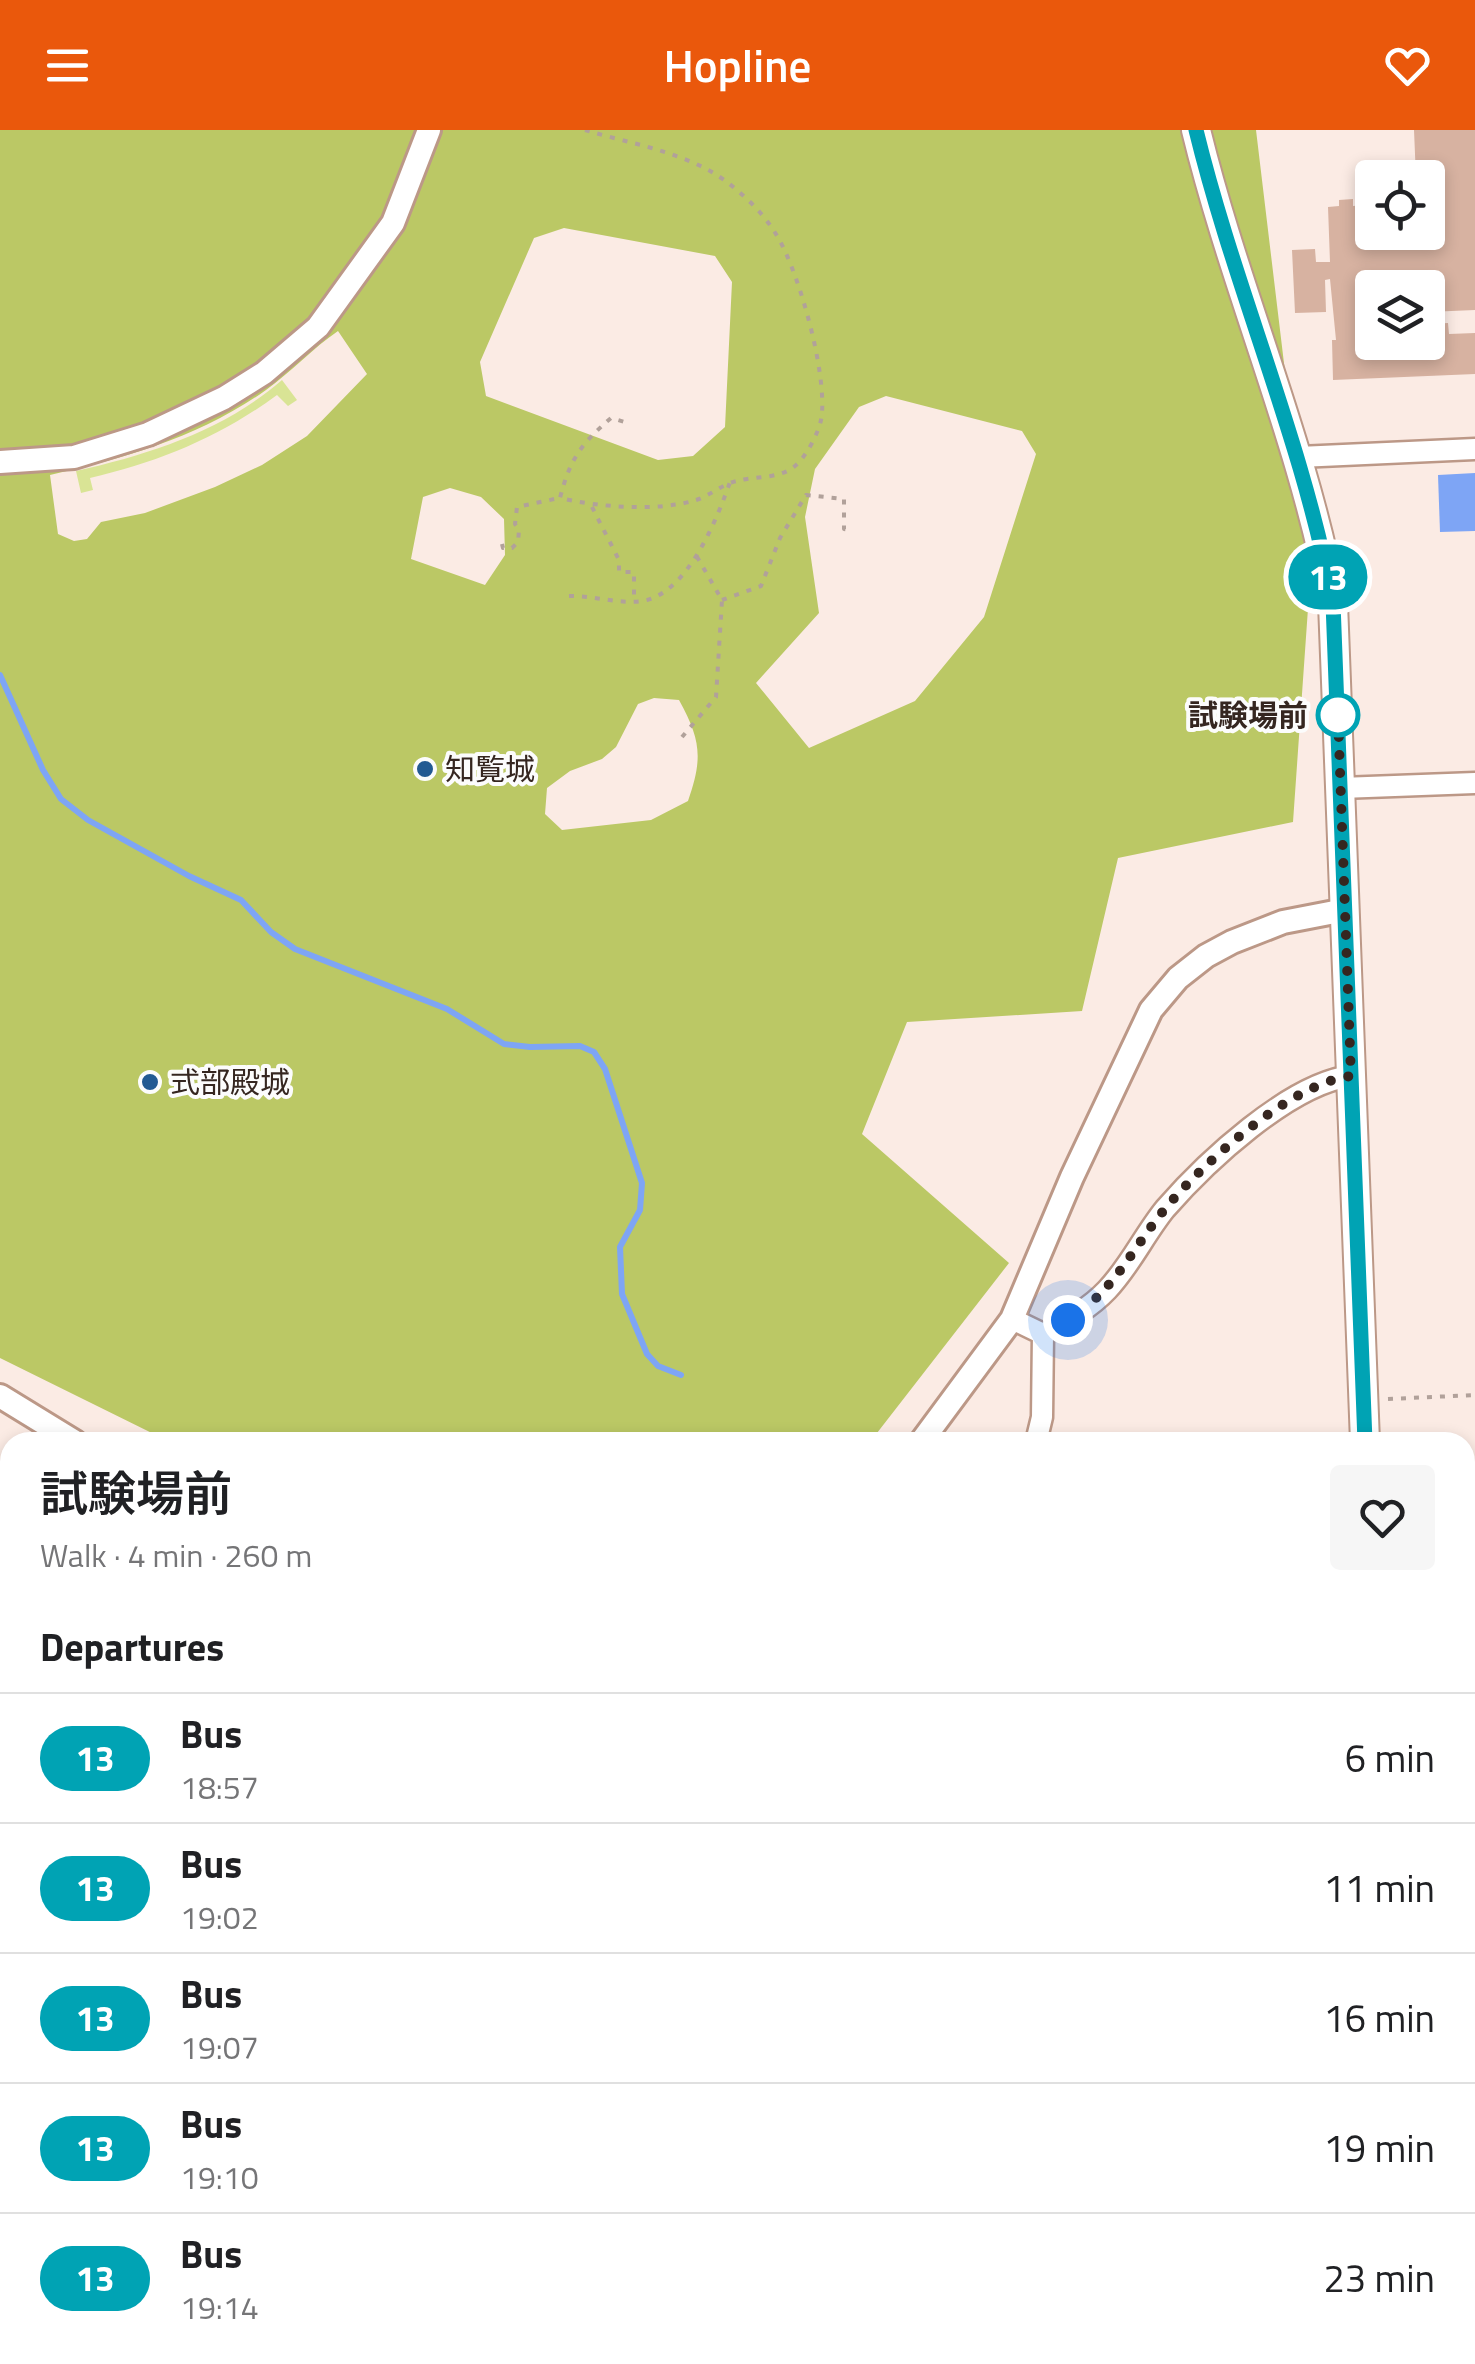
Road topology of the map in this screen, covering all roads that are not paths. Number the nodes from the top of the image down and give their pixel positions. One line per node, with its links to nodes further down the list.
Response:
1 (429, 130): 5 (street)
2 (1196, 130): 4 (main road)
3 (1475, 450): 4 (street)
4 (1298, 457): 7 (main road)
5 (0, 462)
6 (1475, 784): 7 (street)
7 (1342, 788): 8 (main road)
8 (1345, 910): 9 (main road); 10 (street)
9 (1351, 1076): 11 (street); 16 (main road)
10 (1012, 1320): 11 (street); 14 (street)
11 (1044, 1334): 15 (street)
12 (0, 1396): 13 (street)
13 (59, 1432)
14 (929, 1432)
15 (1038, 1432)
16 (1365, 1432)

